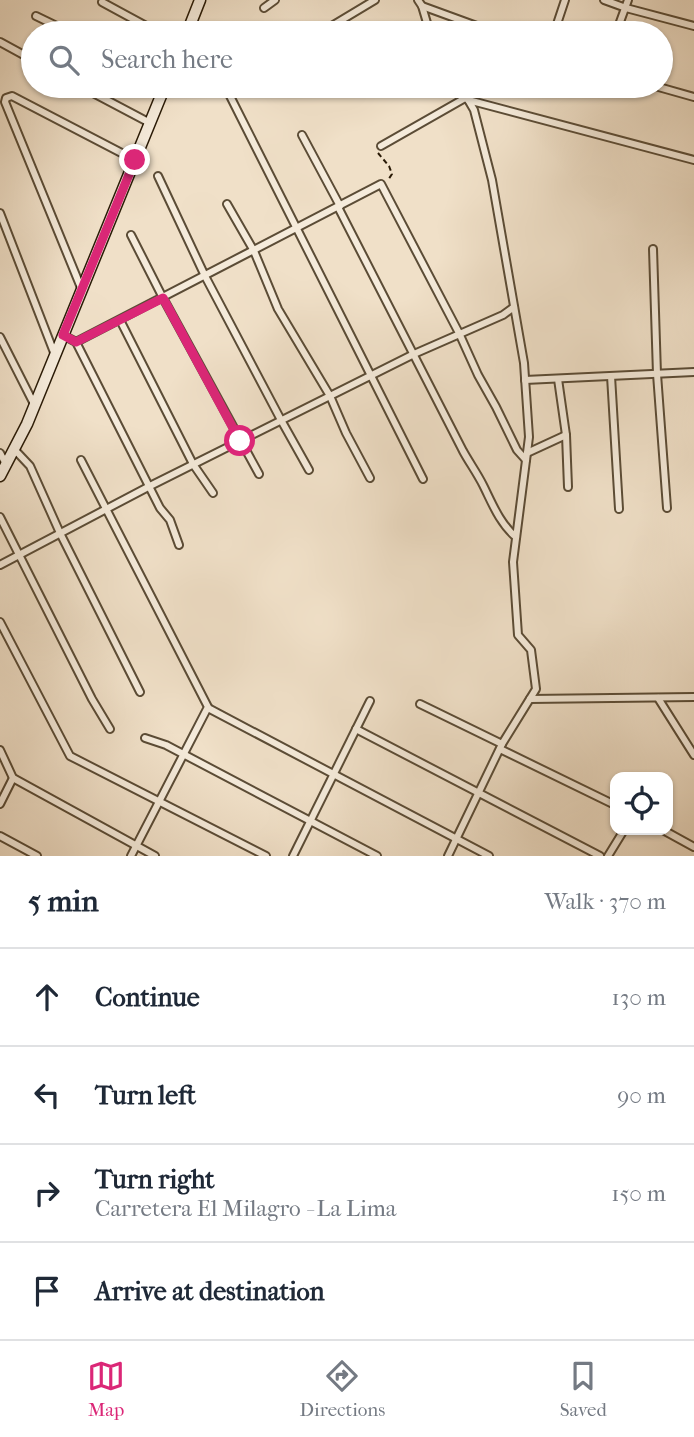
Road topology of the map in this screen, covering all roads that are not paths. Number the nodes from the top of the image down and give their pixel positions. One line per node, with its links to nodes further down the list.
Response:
1 (200, 0): 13 (main road)
2 (275, 0): 9 (street)
3 (375, 0): 14 (street)
4 (565, 0): 17 (street)
5 (604, 0): 8 (street)
6 (102, 2): 12 (street)
7 (420, 3): 15 (street); 16 (street)
8 (627, 4): 18 (street); 19 (street)
9 (264, 8)
10 (36, 16): 11 (street)
11 (46, 21)
12 (137, 21)
13 (192, 21)
14 (340, 21)
15 (426, 21)
16 (466, 21)
17 (558, 21)
18 (621, 21)
19 (694, 26)
20 (0, 43): 21 (street)
21 (21, 54)
22 (673, 91): 23 (street)
23 (694, 97)
24 (103, 98): 28 (street)
25 (160, 98): 28 (main road)
26 (231, 98): 37 (street)
27 (467, 98): 30 (street); 32 (street); 44 (street)
28 (150, 123): 31 (main road)
29 (302, 135): 35 (street)
30 (381, 146)
31 (135, 160): 42 (main road); 42 (street)
32 (694, 160)
33 (158, 176): 41 (street)
34 (227, 204): 40 (street)
35 (339, 207): 37 (street); 46 (street); 50 (street)
36 (0, 213): 51 (street)
37 (296, 229): 40 (street); 54 (street)
38 (131, 235): 43 (street)
39 (653, 249): 53 (street)
40 (254, 251): 41 (street); 58 (street)
41 (205, 276): 43 (street); 60 (street)
42 (82, 290): 47 (main road)
43 (163, 298): 45 (street); 62 (street)
44 (514, 307): 46 (street); 57 (street)
45 (120, 320): 49 (street); 68 (street)
46 (459, 333): 50 (street); 65 (street)
47 (63, 335): 49 (street); 51 (main road)
48 (0, 337): 59 (street)
49 (76, 342): 74 (street)
50 (414, 354): 54 (street); 82 (street)
51 (55, 355): 59 (main road)
52 (694, 372): 53 (street)
53 (657, 374): 55 (street); 77 (street)
54 (370, 376): 58 (street); 73 (street)
55 (611, 376): 56 (street); 79 (street)
56 (558, 379): 57 (street); 61 (street)
57 (525, 380): 65 (street)
58 (330, 396): 60 (street); 72 (street)
59 (34, 405): 63 (main road)
60 (281, 421): 62 (street); 69 (street)
61 (566, 435): 65 (street); 75 (street)
62 (240, 441): 68 (street); 70 (street)
63 (14, 449): 67 (main road); 81 (street)
64 (0, 453): 67 (street)
65 (526, 457): 82 (street)
66 (81, 460): 78 (street)
67 (6, 464): 71 (main road)
68 (193, 464): 74 (street); 76 (street)
69 (309, 470)
70 (259, 474)
71 (0, 476)
72 (370, 478)
73 (423, 479)
74 (150, 486): 78 (street); 83 (street)
75 (568, 487)
76 (213, 493)
77 (667, 508)
78 (106, 509): 81 (street); 93 (street)
79 (619, 509)
80 (0, 517): 84 (street)
81 (60, 533): 84 (street); 87 (street)
82 (516, 537): 90 (street)
83 (179, 545)
84 (19, 555): 85 (street); 94 (street)
85 (0, 565)
86 (0, 622): 105 (street)
87 (140, 692)
88 (694, 697): 89 (street)
89 (658, 698): 90 (street); 100 (street)
90 (530, 699): 97 (street)
91 (370, 701): 95 (street)
92 (419, 704): 97 (street)
93 (208, 708): 99 (street); 101 (street)
94 (110, 729)
95 (356, 729): 101 (street); 103 (street)
96 (145, 738): 99 (street)
97 (501, 746): 103 (street); 104 (street)
98 (0, 750): 102 (street)
99 (184, 754): 105 (street); 107 (street)
100 (694, 755)
101 (334, 775): 107 (street); 111 (street)
102 (13, 778): 106 (street); 112 (street)
103 (479, 793): 111 (street); 122 (street)
104 (610, 802)
105 (159, 803): 112 (street); 117 (street)
106 (0, 804)
107 (310, 822): 118 (street); 119 (street)
108 (621, 835): 123 (street)
109 (672, 835): 113 (street)
110 (0, 836): 114 (street)
111 (456, 839): 120 (street); 121 (street)
112 (136, 846): 115 (street); 116 (street)
113 (694, 847)
114 (37, 856)
115 (131, 856)
116 (155, 856)
117 (266, 856)
118 (293, 856)
119 (377, 856)
120 (448, 856)
121 (489, 856)
122 (600, 856)
123 (608, 856)

